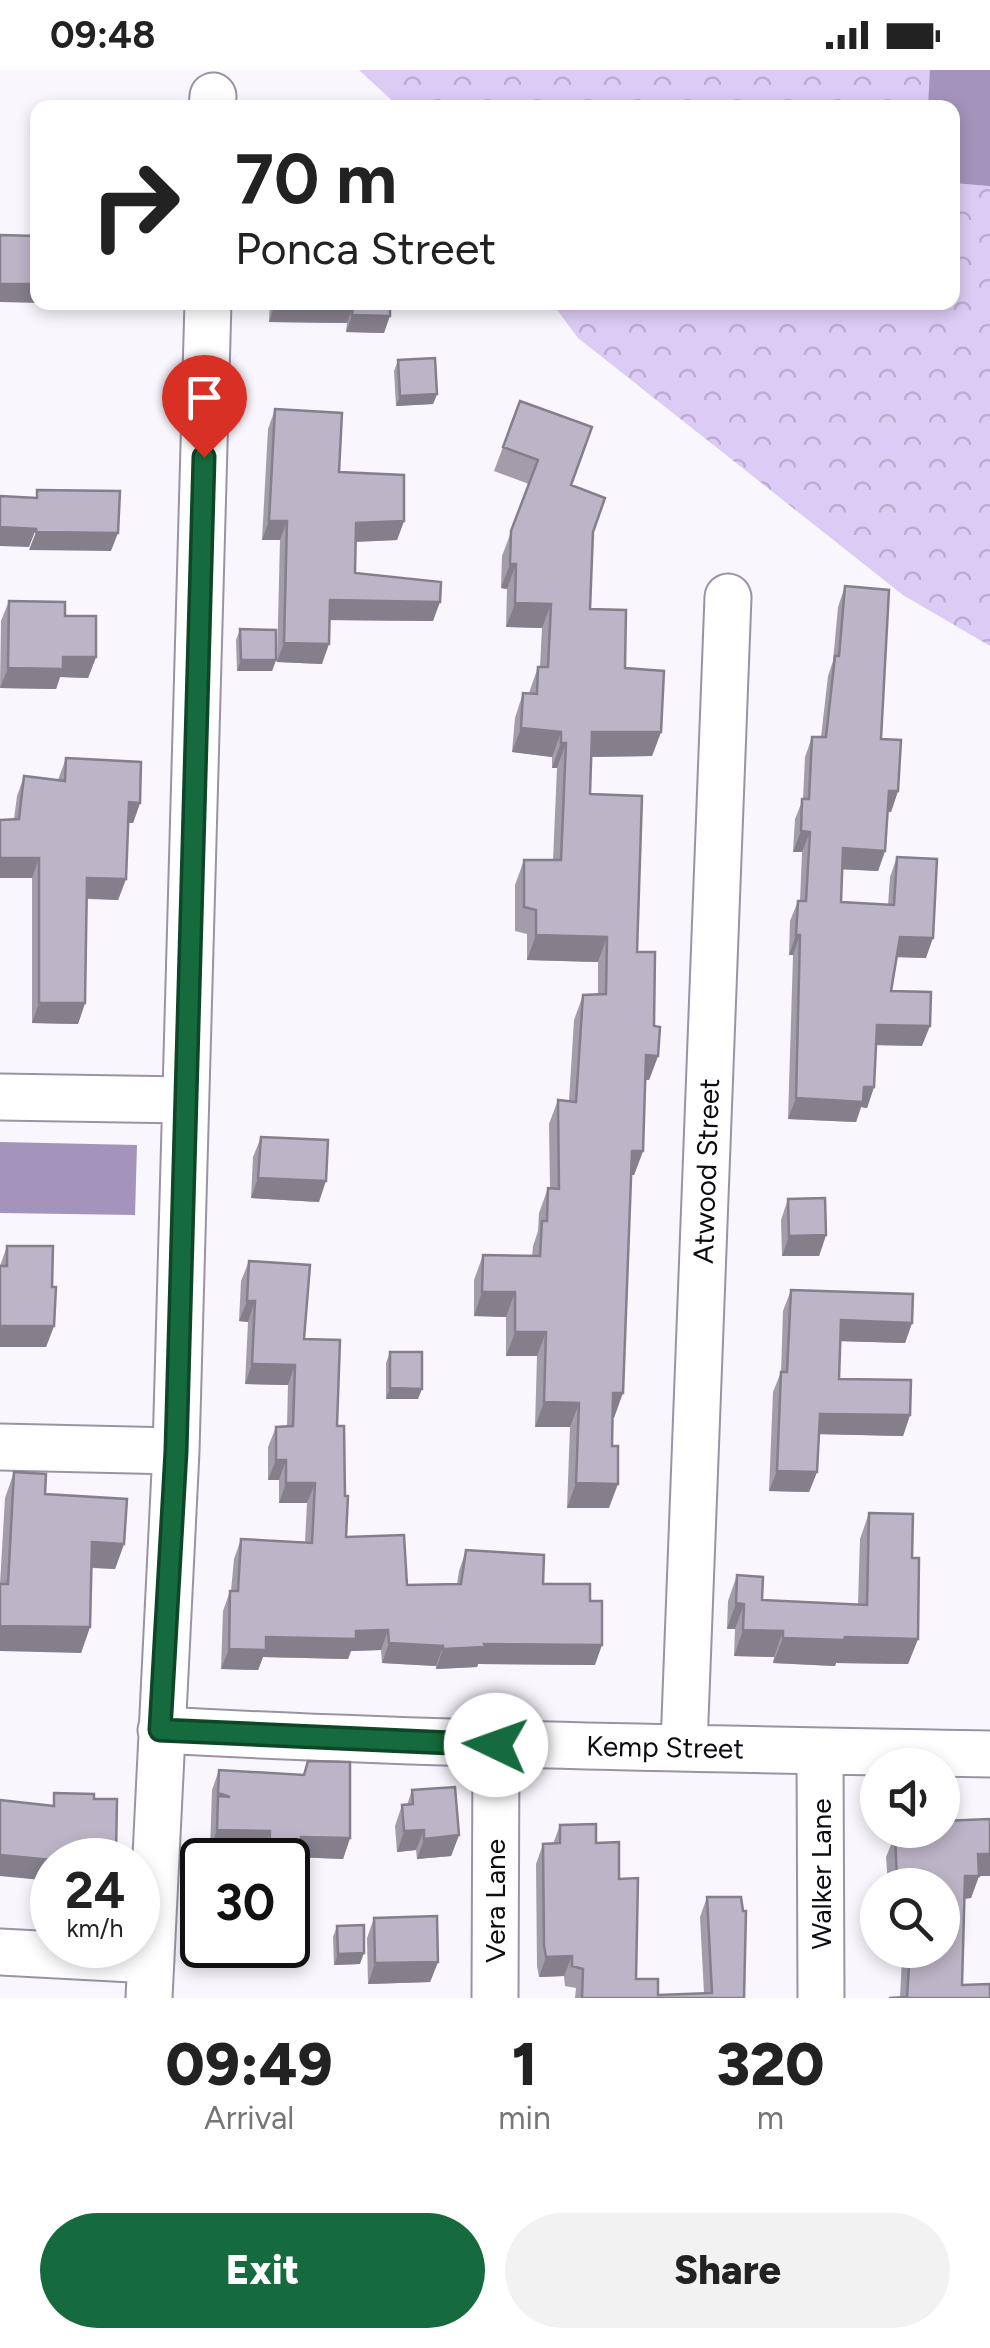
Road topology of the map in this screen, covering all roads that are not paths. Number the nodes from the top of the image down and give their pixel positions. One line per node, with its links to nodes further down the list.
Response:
1 (208, 310): 4 (street)
2 (728, 597): 9 (street, Atwood Street)
3 (0, 1096): 4 (street)
4 (185, 1100): 6 (street)
5 (0, 1447): 6 (street)
6 (176, 1451): 7 (street)
7 (160, 1730): 8 (street, Kemp Street); 13 (street)
8 (496, 1745): 9 (street, Kemp Street); 14 (street, Vera Lane)
9 (684, 1746): 10 (street, Kemp Street)
10 (820, 1751): 11 (street, Kemp Street); 15 (street, Walker Lane)
11 (990, 1754)
12 (0, 1952): 13 (street)
13 (150, 1979)
14 (494, 1998)
15 (821, 1998)

